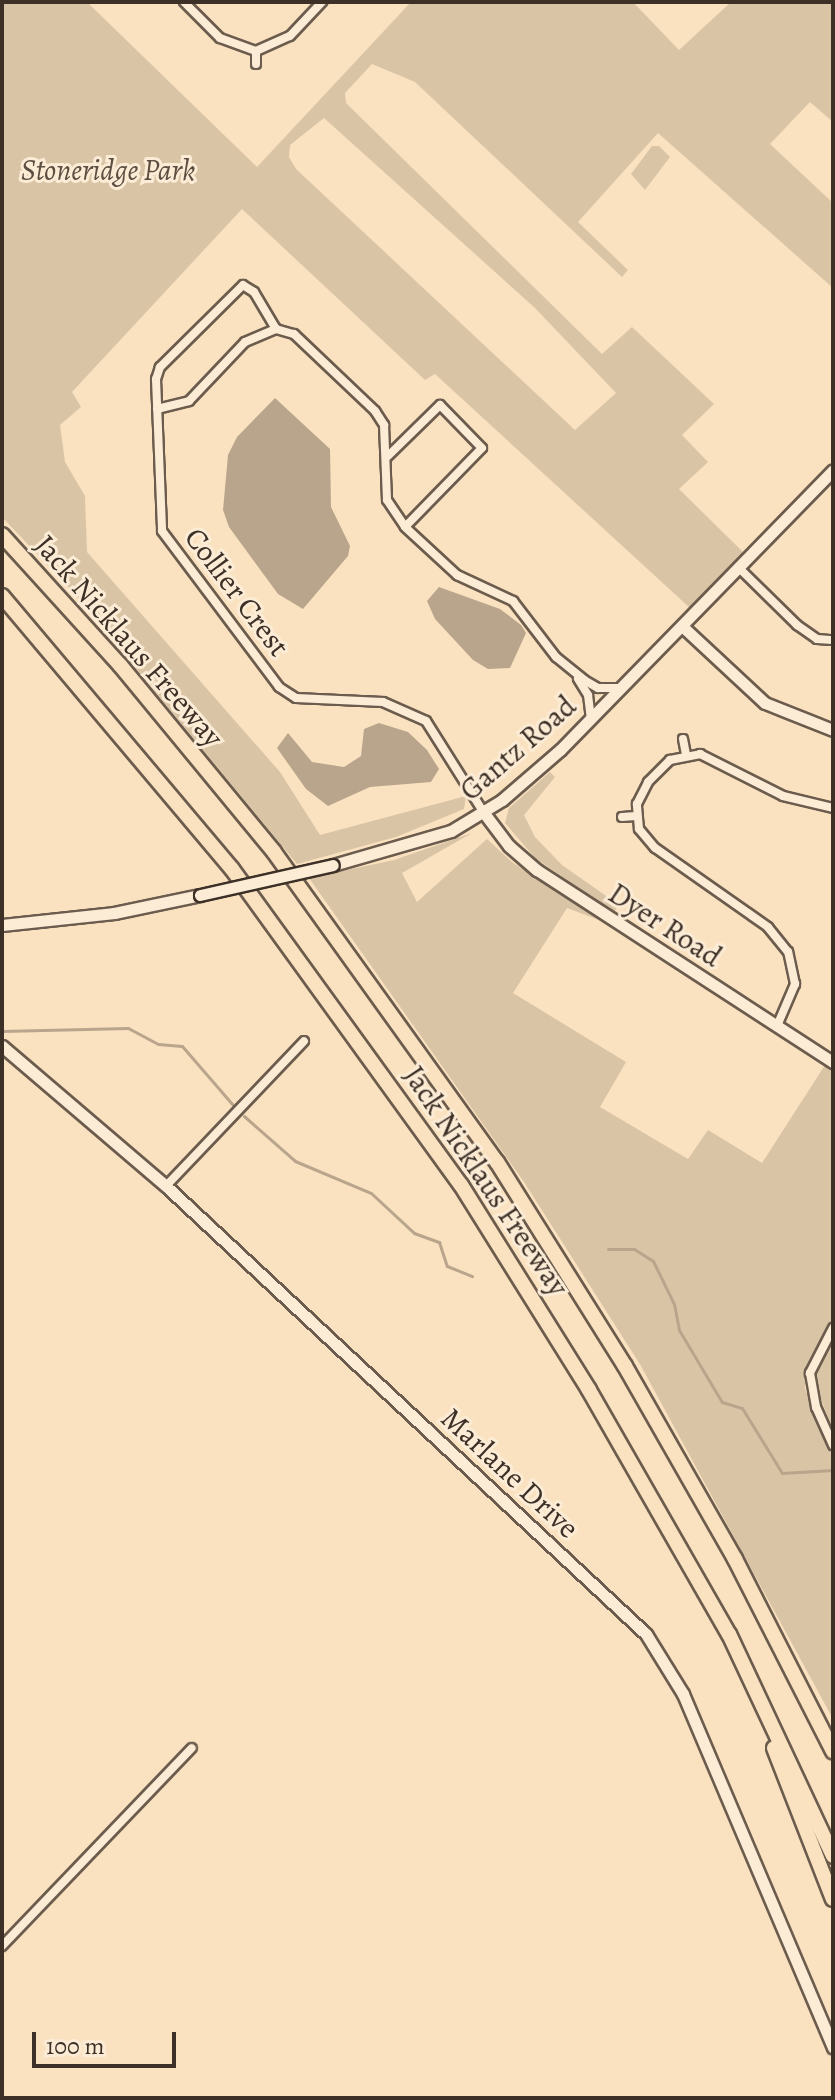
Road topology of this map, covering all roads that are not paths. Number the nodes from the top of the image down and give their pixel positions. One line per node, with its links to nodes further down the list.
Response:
1 (184, 2): 3 (street)
2 (322, 2): 3 (street)
3 (256, 51): 4 (street)
4 (256, 64)
5 (276, 329): 6 (street); 6 (street, Collier Crest); 7 (street)
6 (157, 409): 22 (street, Collier Crest)
7 (388, 456): 9 (street); 9 (street)
8 (833, 470): 11 (street, Gantz Road)
9 (405, 527): 15 (street)
10 (2, 535): 35 (highway, Jack Nicklaus Freeway)
11 (738, 567): 13 (street, Gantz Road); 14 (street)
12 (2, 596): 33 (highway, Jack Nicklaus Freeway)
13 (682, 626): 16 (street, Gantz Road); 18 (street)
14 (833, 640)
15 (573, 672): 16 (street); 17 (street)
16 (621, 688): 17 (street, Gantz Road)
17 (591, 719): 22 (street, Gantz Road)
18 (833, 730)
19 (683, 739): 20 (street)
20 (686, 755): 21 (street); 23 (street)
21 (833, 808)
22 (484, 813): 25 (street, Gantz Road, bridge); 26 (street, Dyer Road)
23 (636, 816): 24 (street); 26 (street)
24 (622, 817)
25 (2, 925)
26 (777, 1026): 29 (street, Dyer Road)
27 (304, 1041): 30 (street)
28 (2, 1046): 30 (street, Marlane Drive)
29 (833, 1062)
30 (166, 1186): 39 (street, Marlane Drive)
31 (833, 1328): 32 (street)
32 (833, 1445)
33 (760, 1697): 36 (highway, Jack Nicklaus Freeway); 37 (highway)
34 (192, 1748): 38 (street)
35 (833, 1751)
36 (833, 1856)
37 (833, 1899)
38 (2, 1946)
39 (833, 2047)

